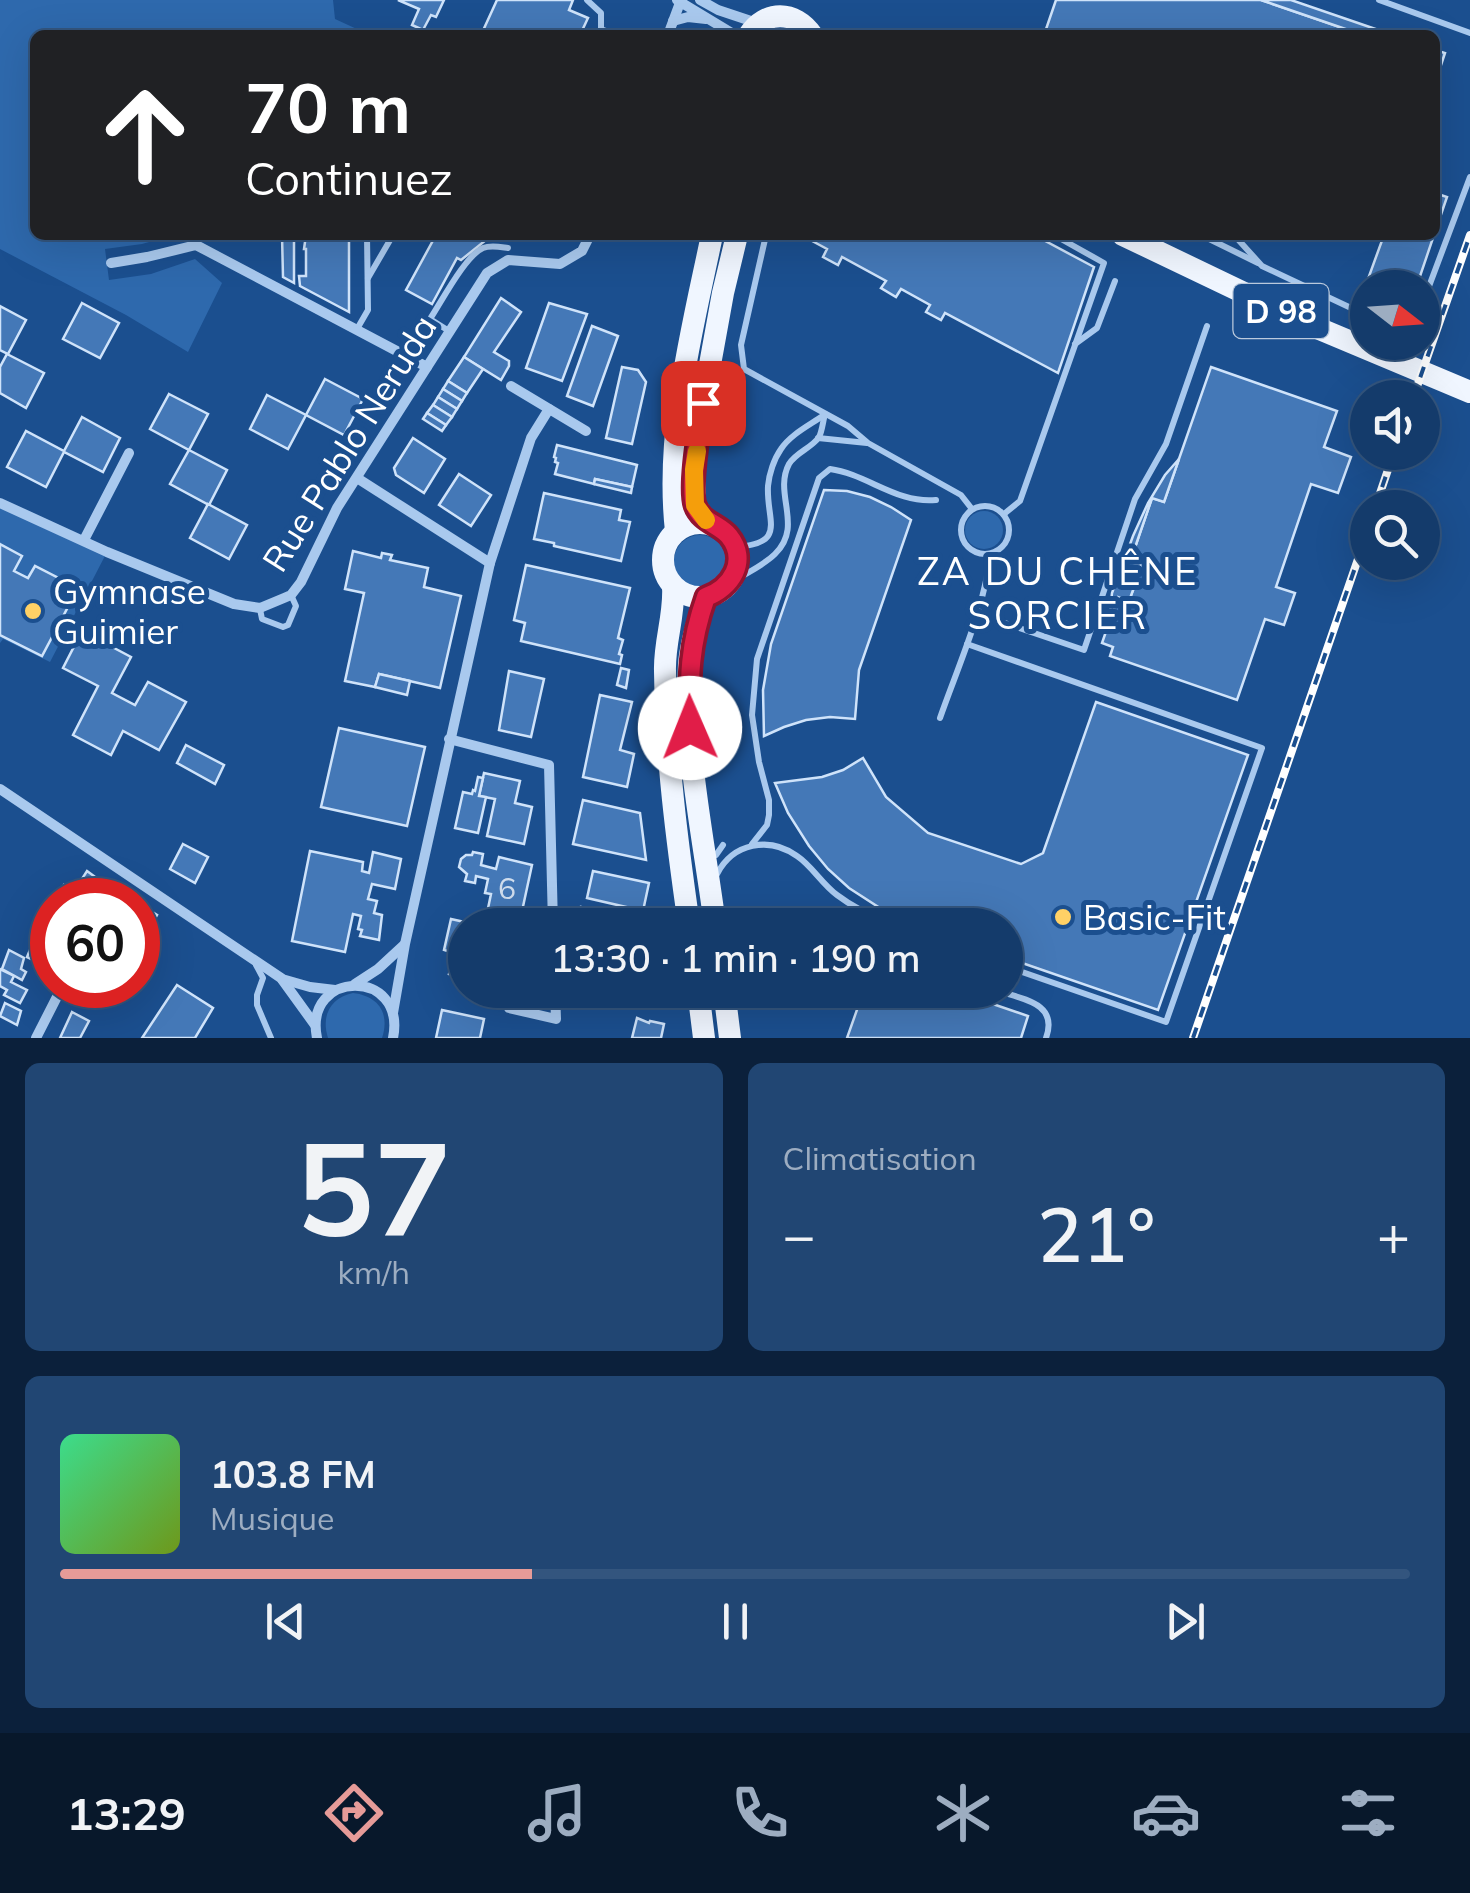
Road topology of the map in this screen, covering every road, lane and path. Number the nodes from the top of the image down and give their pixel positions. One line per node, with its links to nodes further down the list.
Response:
1 (587, 0): 8 (lane)
2 (678, 0): 7 (street); 9 (street)
3 (700, 0): 5 (street)
4 (1378, 0): 11 (lane)
5 (765, 18): 6 (main road)
6 (805, 18)
7 (709, 19): 9 (street); 10 (street)
8 (600, 30)
9 (672, 30)
10 (727, 30)
11 (1470, 33)
12 (1470, 177): 26 (lane)
13 (367, 240): 27 (lane)
14 (390, 240): 27 (lane)
15 (588, 240): 32 (street, Rue Pablo Neruda)
16 (711, 240): 49 (main road)
17 (736, 240): 48 (main road)
18 (765, 240): 38 (lane)
19 (1063, 240): 33 (lane)
20 (1133, 240): 36 (main road, D 98)
21 (1211, 240): 25 (lane)
22 (1239, 240): 25 (lane)
23 (508, 248): 32 (lane)
24 (110, 263): 31 (street)
25 (1262, 266): 29 (lane)
26 (1435, 270)
27 (368, 279): 31 (lane)
28 (1115, 281): 33 (lane)
29 (1350, 308)
30 (1207, 326): 59 (lane)
31 (357, 330): 34 (street)
32 (449, 331): 34 (street, Rue Pablo Neruda)
33 (1075, 344): 47 (lane)
34 (427, 367): 43 (street, Rue Pablo Neruda)
35 (512, 386): 37 (street)
36 (1470, 392)
37 (550, 409): 39 (street); 53 (street)
38 (825, 414): 40 (lane); 41 (lane); 51 (lane)
39 (586, 431)
40 (818, 438): 41 (lane); 54 (lane)
41 (868, 443): 46 (lane)
42 (129, 453): 50 (street)
43 (357, 478): 53 (street); 56 (street, Rue Pablo Neruda)
44 (936, 500): 64 (lane)
45 (0, 503): 50 (street, Rue Pablo Neruda)
46 (972, 509): 47 (lane); 52 (lane)
47 (1004, 514): 52 (lane)
48 (708, 523): 49 (main road); 51 (main road)
49 (676, 531): 55 (main road)
50 (84, 540): 58 (street, Rue Pablo Neruda)
51 (736, 547): 54 (main road)
52 (990, 554): 60 (lane)
53 (490, 563): 62 (street)
54 (728, 584): 57 (main road)
55 (673, 586): 57 (main road); 67 (main road)
56 (290, 595): 58 (street, Rue Pablo Neruda); 58 (lane)
57 (706, 597): 65 (main road)
58 (260, 608)
59 (994, 620)
60 (967, 644): 61 (lane); 72 (lane)
61 (940, 718)
62 (449, 739): 66 (street); 70 (street)
63 (0, 789): 71 (street)
64 (752, 844): 65 (lane); 69 (lane)
65 (715, 856): 68 (main road)
66 (553, 908)
67 (686, 908)
68 (718, 908)
69 (856, 908)
70 (405, 944): 74 (street); 82 (street)
71 (249, 956): 73 (street); 85 (lane)
72 (1023, 972)
73 (281, 978): 75 (street); 83 (street)
74 (354, 985): 75 (street); 82 (street)
75 (335, 990): 83 (street)
76 (1023, 1000): 89 (lane)
77 (51, 1008): 84 (street)
78 (510, 1008): 79 (street)
79 (556, 1008)
80 (700, 1008): 87 (main road)
81 (726, 1008): 88 (main road)
82 (394, 1026): 86 (street)
83 (316, 1034)
84 (36, 1038)
85 (271, 1038)
86 (402, 1038)
87 (704, 1038)
88 (730, 1038)
89 (1046, 1038)

